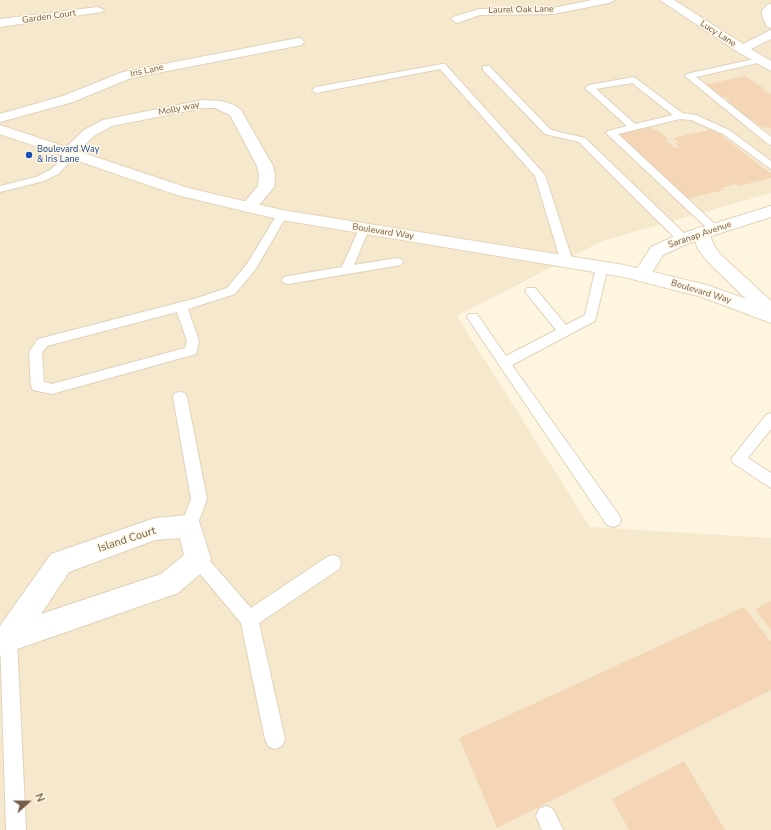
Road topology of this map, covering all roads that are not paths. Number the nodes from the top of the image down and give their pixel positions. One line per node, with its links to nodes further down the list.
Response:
1 (609, 0): 5 (street, Laurel Oak Lane)
2 (666, 0): 10 (street, Lucy Lane)
3 (771, 7): 7 (street)
4 (98, 10): 6 (street, Garden Court)
5 (457, 18)
6 (0, 23)
7 (771, 24)
8 (771, 34): 10 (street)
9 (298, 42): 16 (street, Iris Lane)
10 (742, 49): 11 (street, Lucy Lane)
11 (759, 60): 12 (street, Lucy Lane); 19 (lane)
12 (771, 67)
13 (486, 68): 28 (lane)
14 (316, 90): 30 (lane)
15 (680, 116): 17 (lane); 17 (lane); 21 (lane)
16 (0, 118)
17 (634, 128): 27 (lane)
18 (0, 129): 20 (street, Boulevard Way)
19 (771, 142)
20 (69, 152): 22 (lane); 23 (street, Boulevard Way); 23 (street, Molly way)
21 (771, 166)
22 (0, 189)
23 (248, 207): 25 (street, Boulevard Way)
24 (771, 211): 27 (street, Saranap Avenue)
25 (282, 215): 26 (street, Boulevard Way); 36 (lane)
26 (364, 229): 30 (street, Boulevard Way); 32 (lane)
27 (708, 231): 28 (street, Saranap Avenue); 37 (street)
28 (683, 239): 33 (street, Saranap Avenue)
29 (398, 262): 32 (lane)
30 (567, 262): 31 (street, Boulevard Way)
31 (602, 267): 33 (street, Boulevard Way); 40 (lane)
32 (346, 270): 34 (lane)
33 (642, 275): 38 (street, Boulevard Way)
34 (288, 280)
35 (531, 291): 40 (lane)
36 (181, 306): 36 (lane)
37 (771, 312)
38 (771, 316)
39 (473, 317): 41 (lane)
40 (564, 332): 41 (lane)
41 (504, 363): 45 (lane)
42 (180, 397): 46 (lane)
43 (769, 424): 44 (lane)
44 (771, 481)
45 (613, 520)
46 (189, 526): 47 (street); 50 (street, Island Court)
47 (198, 559): 49 (lane); 50 (street)
48 (333, 564): 49 (lane)
49 (249, 619): 51 (lane)
50 (4, 639): 52 (lane)
51 (275, 739)
52 (16, 830)

